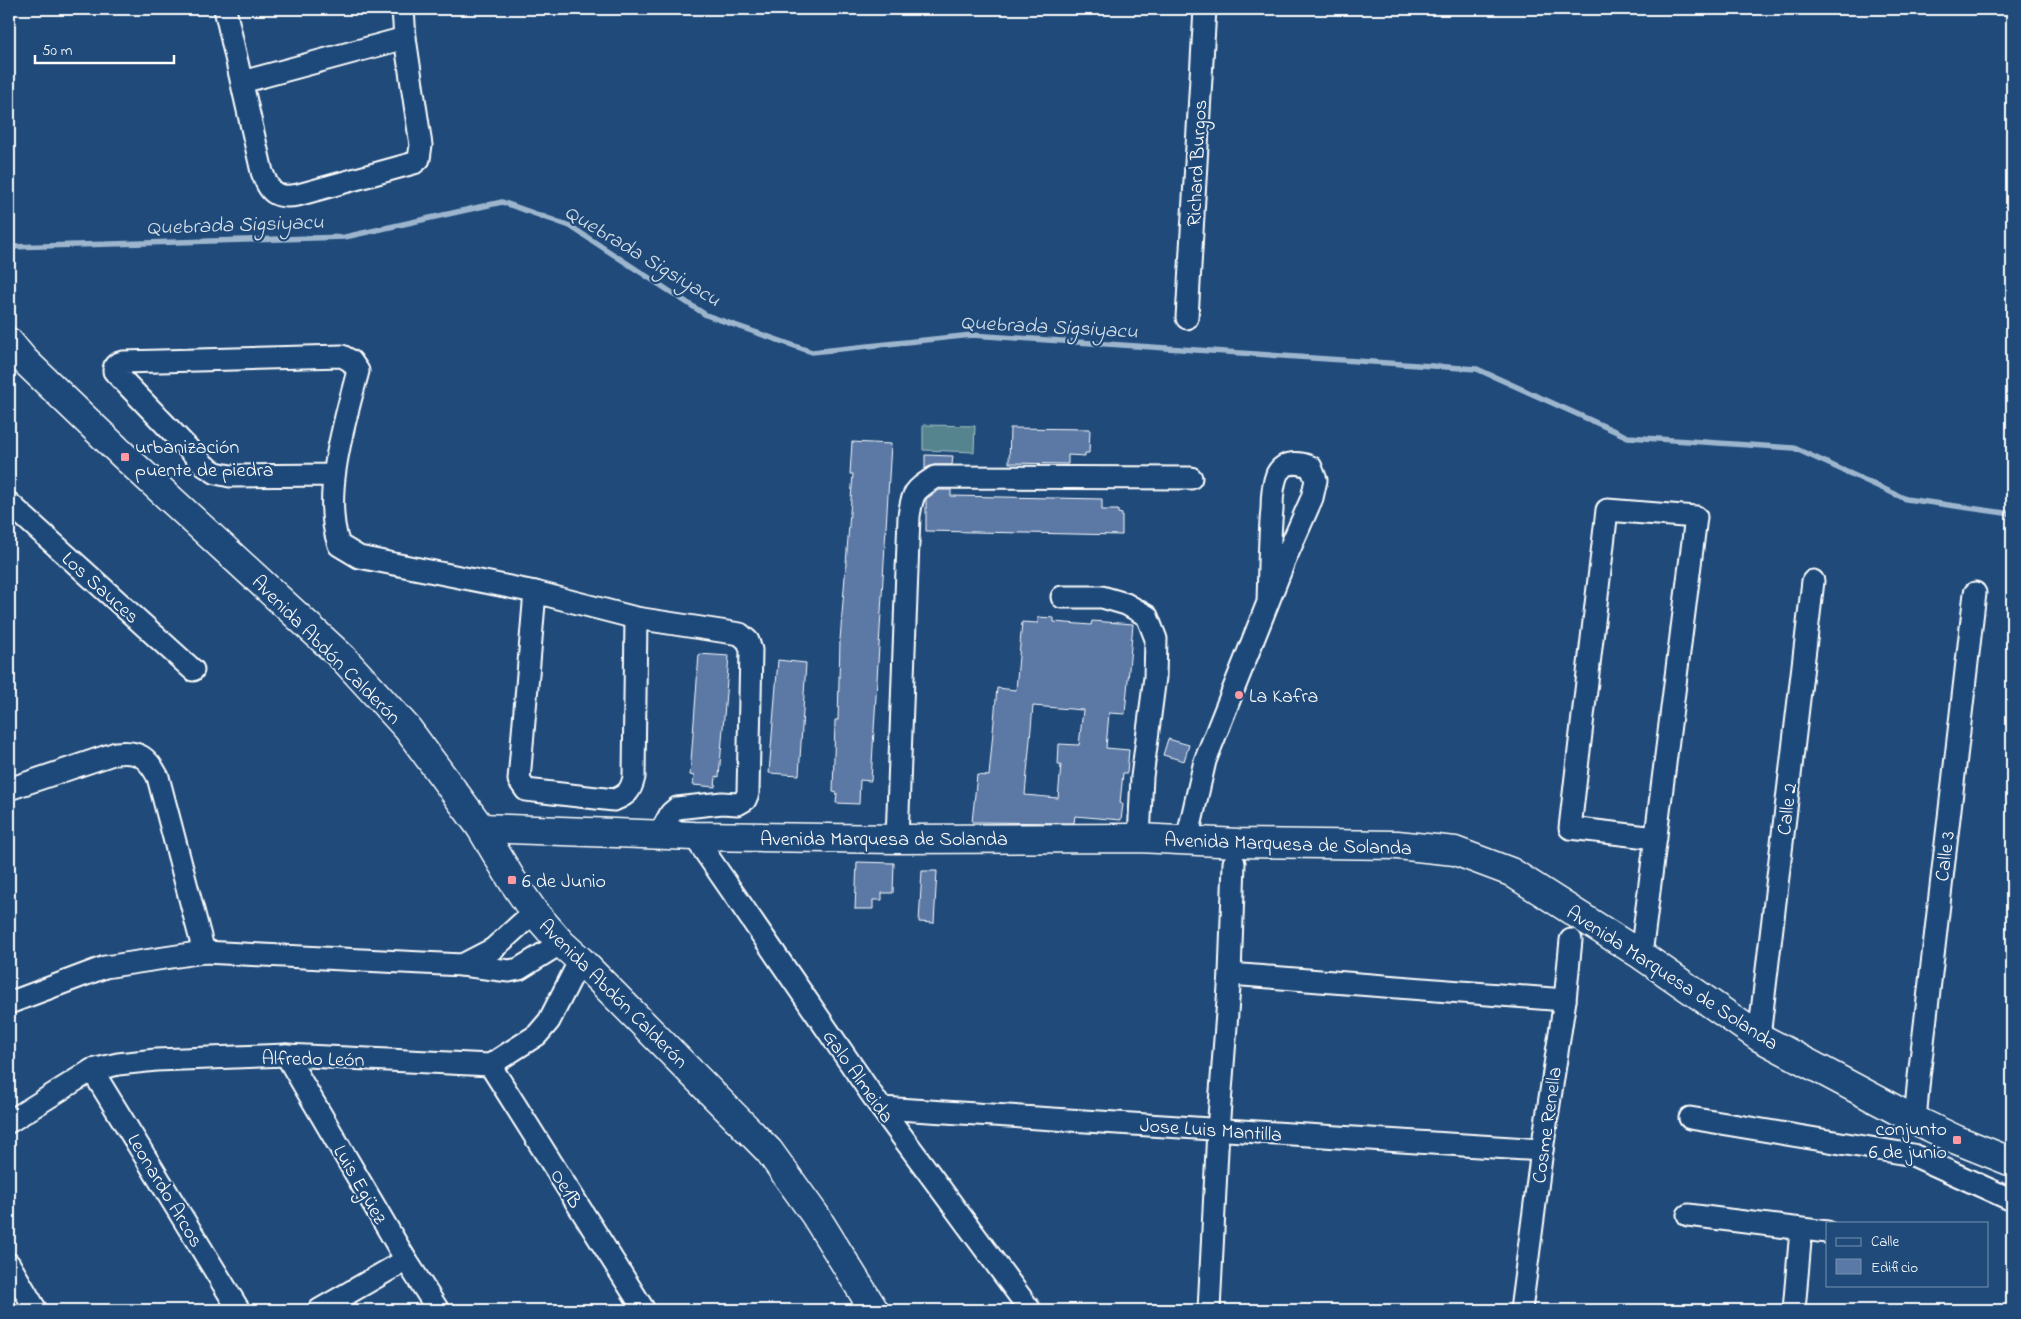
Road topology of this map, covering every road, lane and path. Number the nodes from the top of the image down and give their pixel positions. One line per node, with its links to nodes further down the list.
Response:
1 (225, 9): 5 (street)
2 (403, 9): 4 (street)
3 (1205, 9): 6 (street, Richard Burgos)
4 (405, 38): 5 (street); 5 (street)
5 (242, 82)
6 (1187, 318)
7 (9, 342): 19 (street, Avenida Abdón Calderón)
8 (333, 475): 8 (street); 12 (street)
9 (1192, 478): 24 (street)
10 (9, 503): 17 (street, Los Sauces)
11 (1813, 581): 36 (street, Calle 2)
12 (535, 592): 16 (street); 16 (street)
13 (1975, 593): 42 (street, Calle 3)
14 (1062, 597): 22 (street)
15 (1268, 602): 15 (street); 25 (street)
16 (636, 618): 20 (street)
17 (193, 670)
18 (9, 790): 29 (street)
19 (482, 828): 20 (street, Avenida Marquesa de Solanda); 27 (street, Avenida Abdón Calderón)
20 (660, 835): 21 (street, Avenida Marquesa de Solanda)
21 (694, 836): 24 (street, Avenida Marquesa de Solanda); 40 (street, Galo Almeida)
22 (1138, 838): 24 (street, Avenida Marquesa de Solanda); 25 (street, Avenida Marquesa de Solanda)
23 (1656, 838): 23 (street); 31 (street)
24 (897, 839)
25 (1187, 840): 31 (street, Avenida Marquesa de Solanda)
26 (1234, 863): 33 (street)
27 (534, 912): 30 (street, Avenida Abdón Calderón); 32 (street)
28 (1571, 940): 34 (street, Cosme Renella)
29 (204, 952): 32 (street); 35 (street)
30 (570, 952): 32 (street); 38 (street); 58 (street, Avenida Abdón Calderón)
31 (1641, 955): 36 (street, Avenida Marquesa de Solanda)
32 (462, 965)
33 (1230, 974): 34 (street); 44 (street)
34 (1564, 1000): 45 (street, Cosme Renella)
35 (9, 1003)
36 (1759, 1037): 42 (street, Avenida Marquesa de Solanda)
37 (286, 1055): 38 (street, Alfredo León); 39 (street, Alfredo León); 51 (street, Luis Egüez)
38 (490, 1065): 57 (street, Oe1B)
39 (92, 1070): 43 (street, Alfredo León); 54 (street, Leonardo Arcos)
40 (881, 1108): 44 (street, Jose Luis Mantilla); 59 (street, Galo Almeida)
41 (1690, 1118): 47 (street)
42 (1915, 1120): 46 (street, Avenida Marquesa de Solanda)
43 (9, 1122)
44 (1218, 1130): 45 (street, Jose Luis Mantilla); 60 (street)
45 (1542, 1150): 61 (street, Cosme Renella)
46 (2012, 1162)
47 (2012, 1200)
48 (1688, 1215): 49 (street)
49 (1801, 1230): 50 (street); 62 (street)
50 (1826, 1232)
51 (406, 1260): 55 (street); 56 (street, Luis Egüez)
52 (9, 1264): 53 (street)
53 (36, 1310)
54 (239, 1310)
55 (319, 1310)
56 (438, 1310)
57 (644, 1310)
58 (874, 1310)
59 (1030, 1310)
60 (1210, 1310)
61 (1521, 1310)
62 (1794, 1310)

